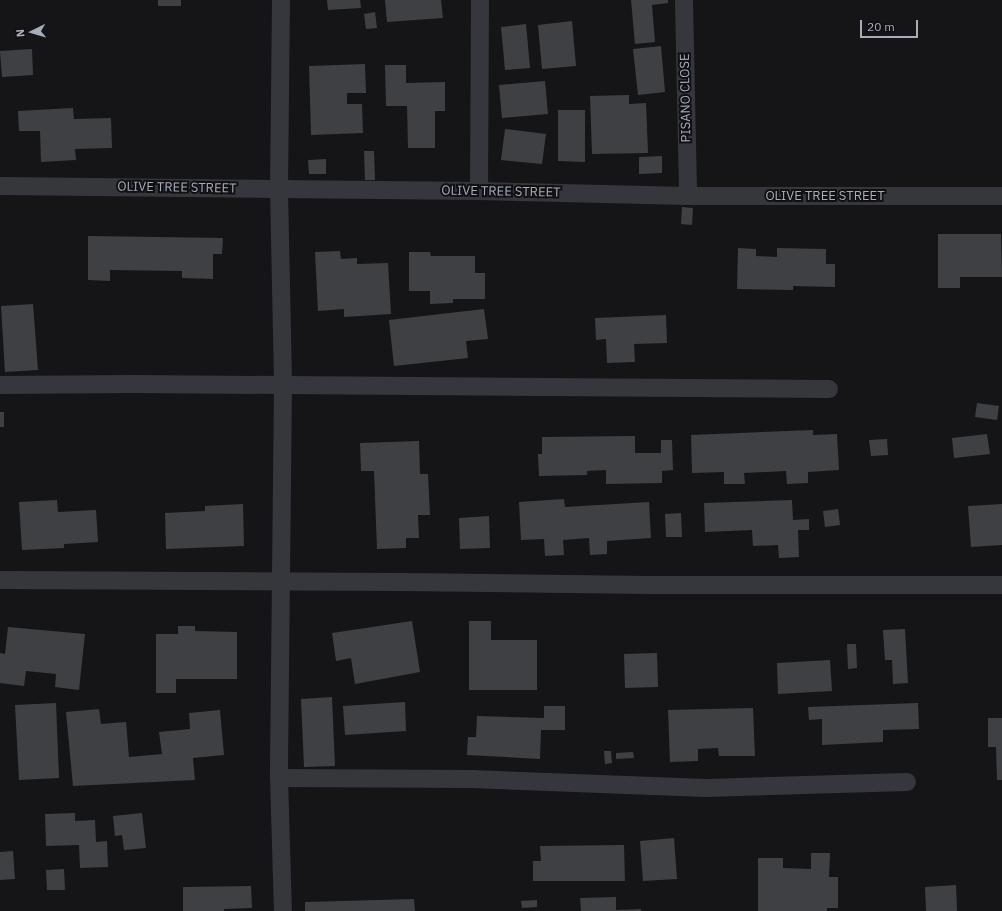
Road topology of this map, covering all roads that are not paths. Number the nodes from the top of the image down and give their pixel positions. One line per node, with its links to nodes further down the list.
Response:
1 (281, 0): 5 (street)
2 (480, 0): 6 (street)
3 (684, 0): 7 (street, PISANO CLOSE)
4 (0, 186): 5 (street, OLIVE TREE STREET)
5 (279, 190): 6 (street, OLIVE TREE STREET); 10 (street)
6 (479, 191): 7 (street, OLIVE TREE STREET)
7 (688, 196): 8 (street, OLIVE TREE STREET)
8 (1002, 196)
9 (0, 385): 10 (street)
10 (283, 385): 11 (street); 13 (street)
11 (829, 389)
12 (0, 580): 13 (street)
13 (281, 581): 14 (street); 15 (street)
14 (1002, 585)
15 (279, 778): 16 (street); 17 (street)
16 (907, 782)
17 (283, 911)

